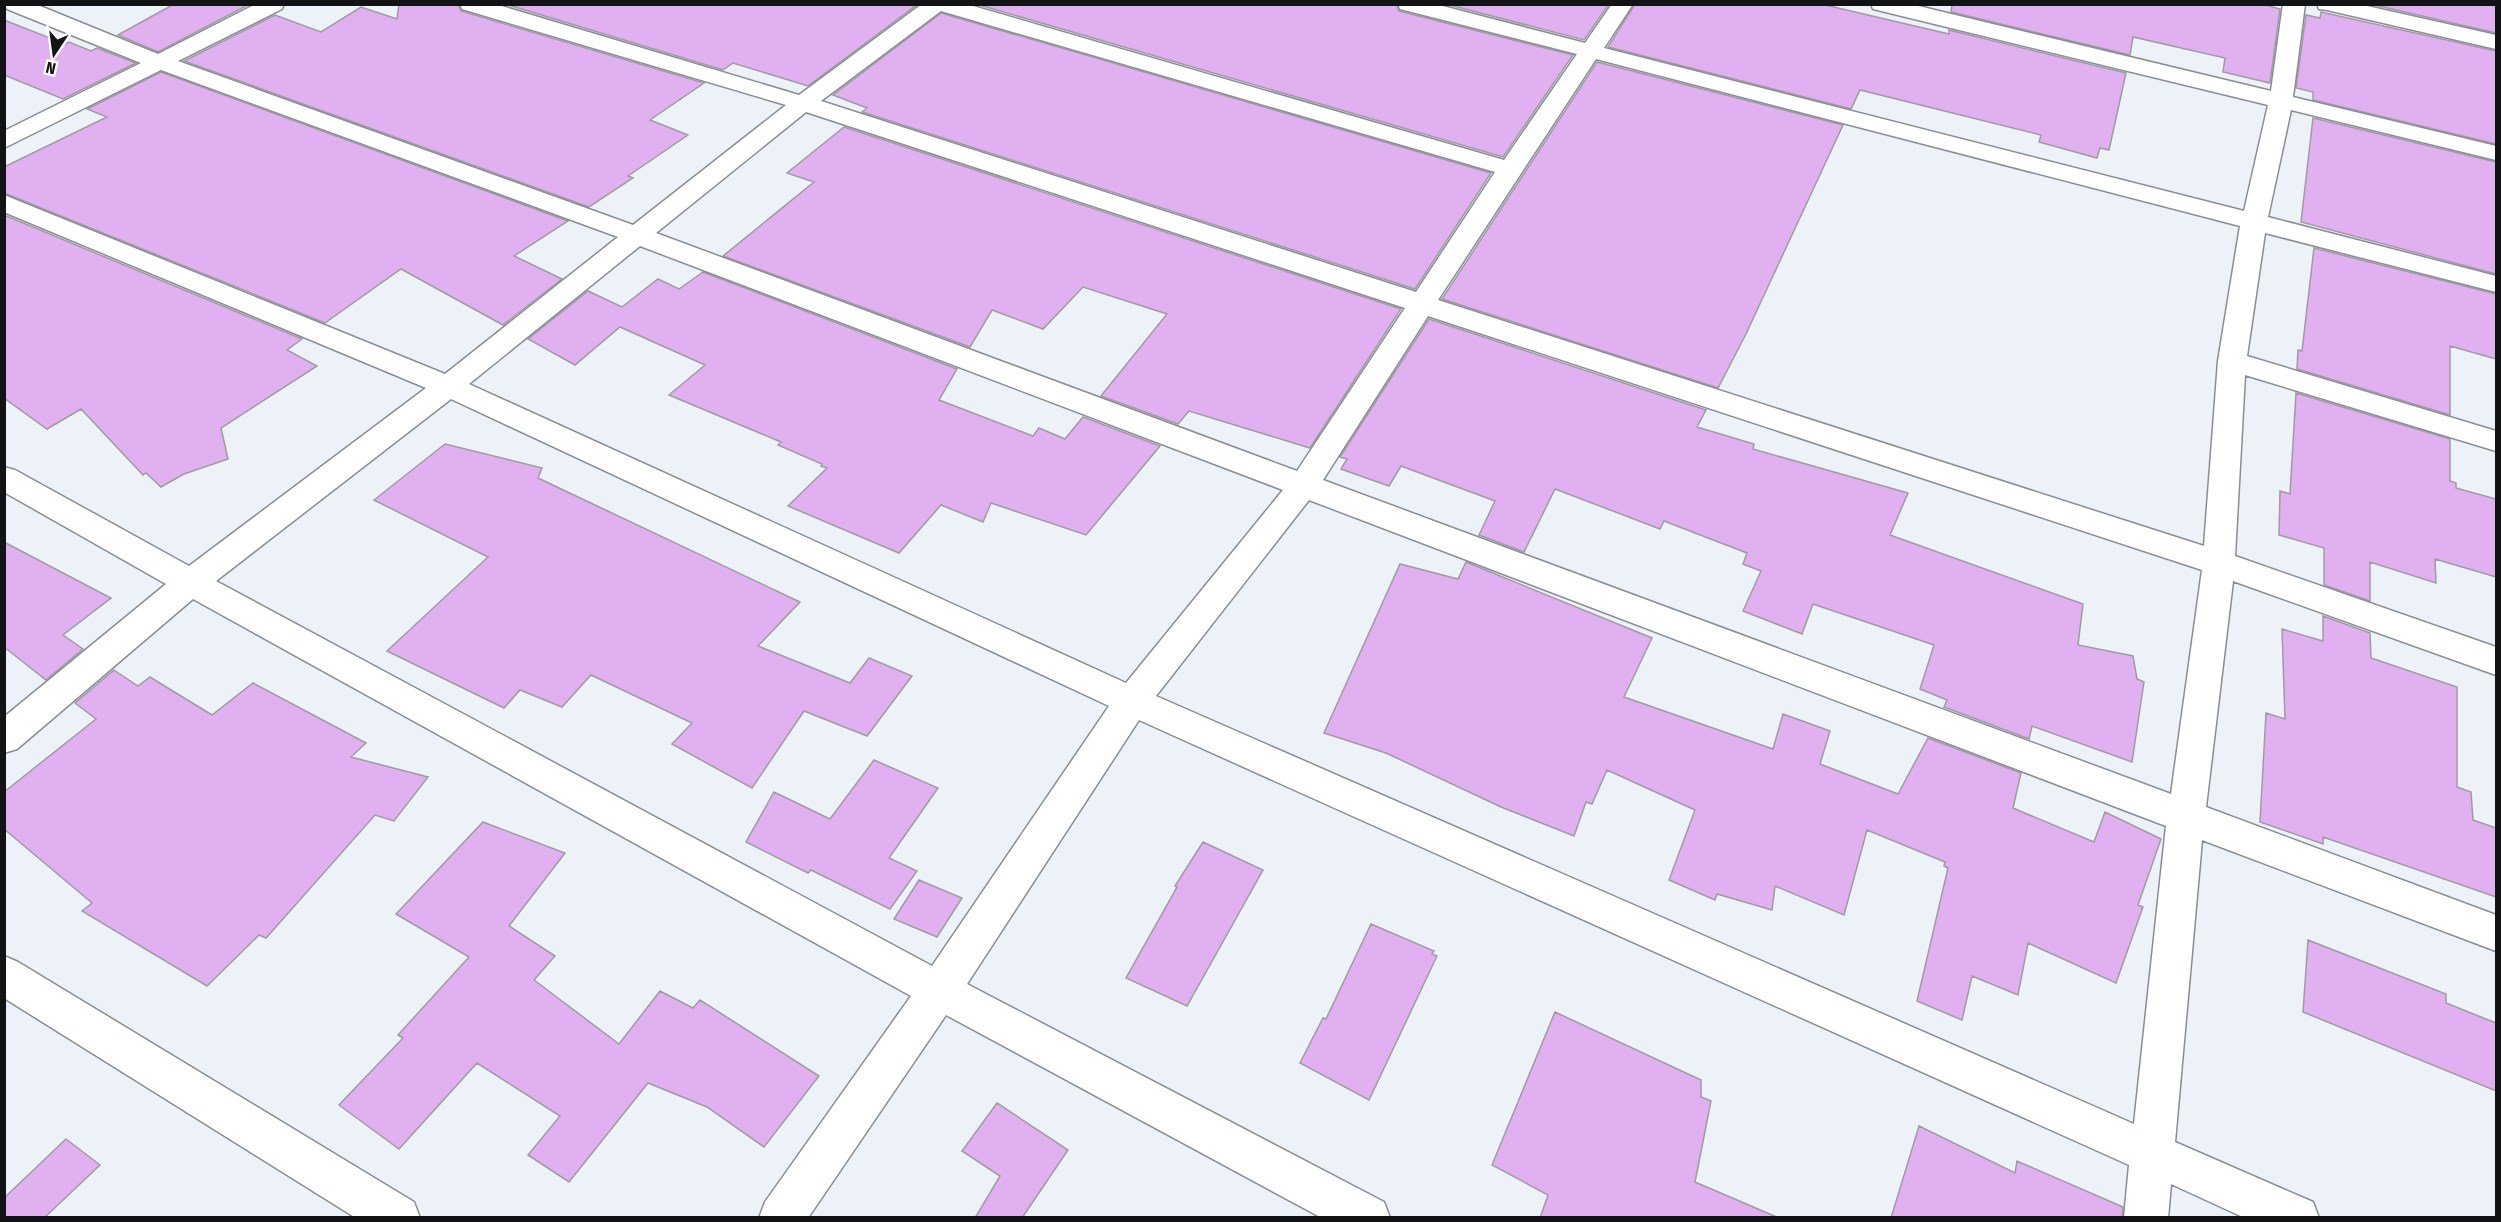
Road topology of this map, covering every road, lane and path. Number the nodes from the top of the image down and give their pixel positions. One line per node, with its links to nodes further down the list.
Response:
1 (15, 4): 13 (street)
2 (274, 4): 13 (street)
3 (470, 4): 15 (street)
4 (936, 4): 15 (street)
5 (941, 4): 18 (street)
6 (1408, 4): 12 (street)
7 (1623, 4): 12 (street)
8 (1881, 4): 14 (street)
9 (2294, 4): 14 (street)
10 (2327, 4): 11 (street)
11 (2496, 42)
12 (1590, 50): 18 (street); 20 (street)
13 (159, 62): 16 (street); 21 (street)
14 (2281, 101): 17 (street); 20 (street)
15 (803, 103): 21 (street); 23 (street)
16 (4, 141)
17 (2496, 153)
18 (1510, 169): 23 (street)
19 (4, 203): 25 (street)
20 (2254, 222): 22 (street); 24 (street)
21 (636, 235): 25 (street); 28 (street)
22 (2496, 284)
23 (1421, 306): 28 (street); 29 (street)
24 (2232, 361): 26 (street); 29 (street)
25 (448, 386): 30 (street); 32 (street)
26 (2496, 441)
27 (4, 478): 30 (street)
28 (1303, 486): 32 (street); 34 (street)
29 (2219, 563): 31 (street); 34 (street)
30 (190, 583): 33 (street); 37 (street)
31 (2496, 661)
32 (1132, 700): 37 (street); 38 (street)
33 (4, 738)
34 (2186, 816): 35 (street); 38 (street)
35 (2496, 933)
36 (4, 975): 39 (street)
37 (938, 992): 40 (street); 41 (street)
38 (2153, 1154): 42 (street); 43 (street)
39 (398, 1218)
40 (781, 1218)
41 (1368, 1218)
42 (2146, 1218)
43 (2297, 1218)

